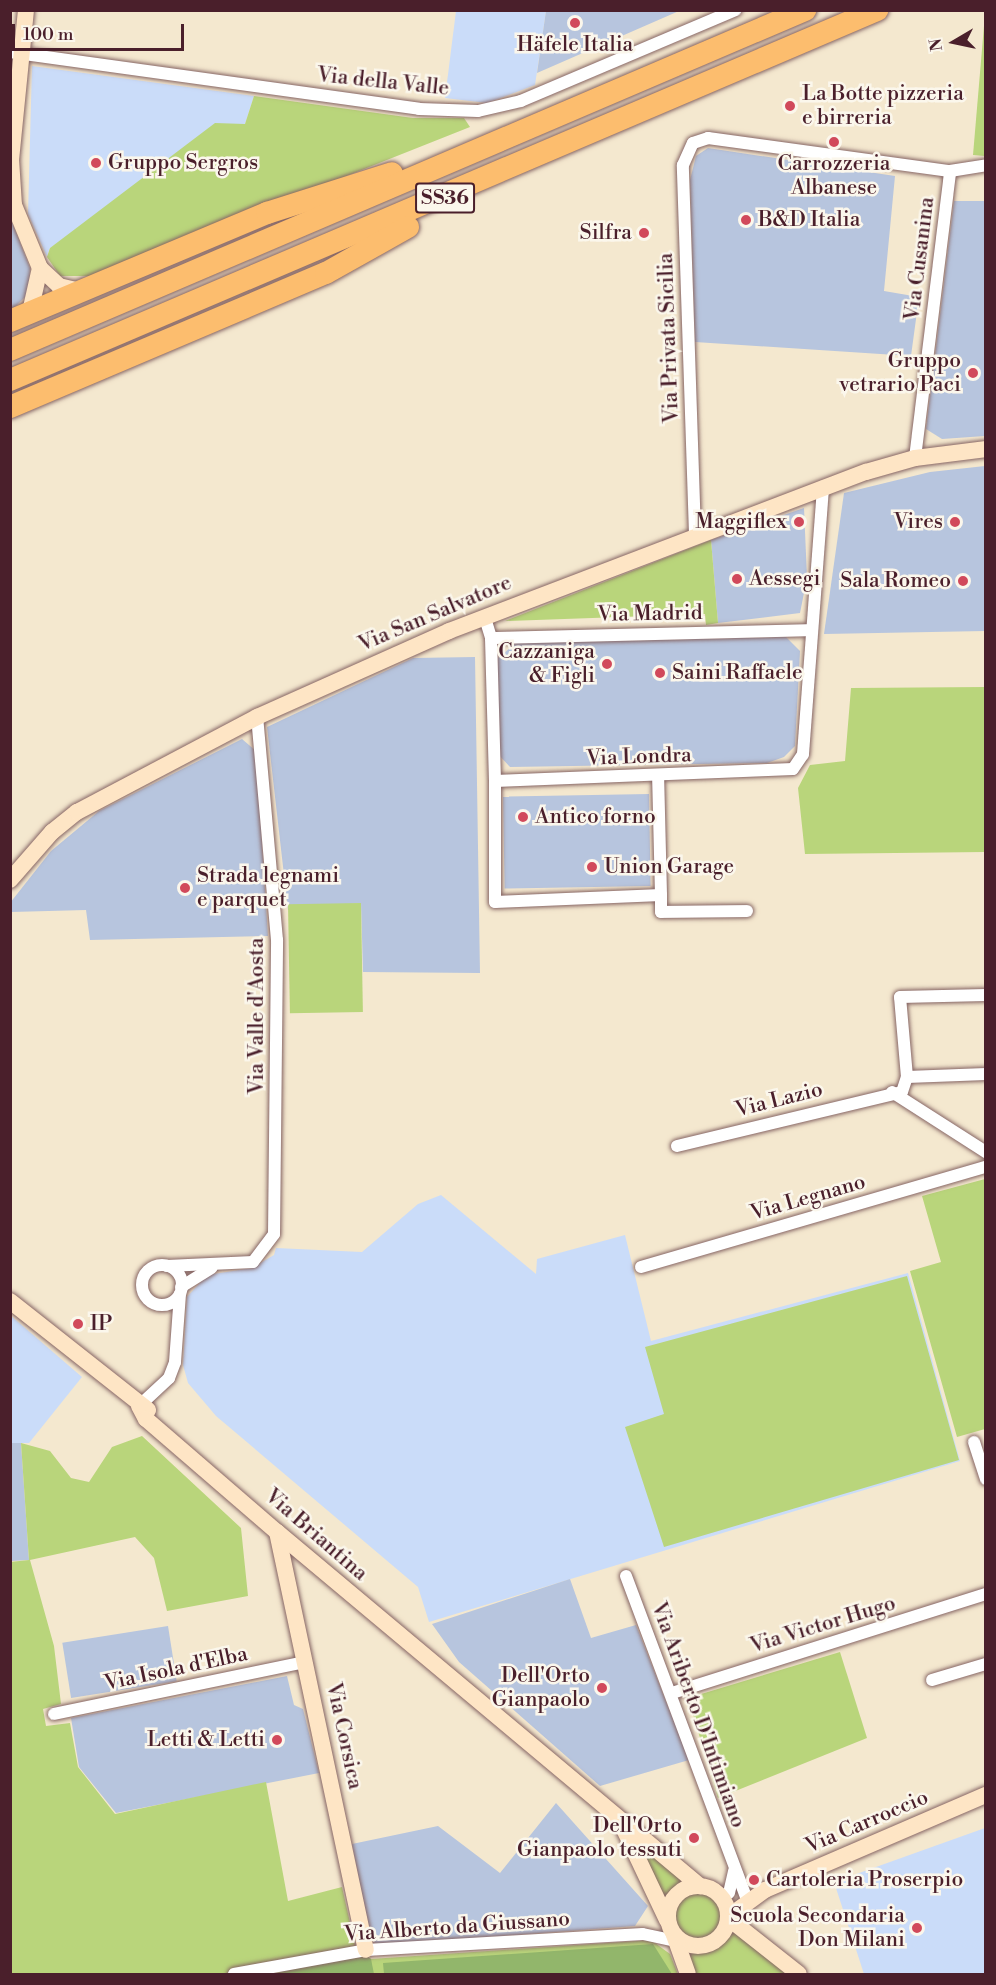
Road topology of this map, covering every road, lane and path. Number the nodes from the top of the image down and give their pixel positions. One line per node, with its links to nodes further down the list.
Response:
1 (26, 10): 5 (street)
2 (735, 10): 5 (street, Via della Valle)
3 (805, 10): 6 (highway, SS36)
4 (877, 10): 9 (highway, SS36)
5 (16, 53): 10 (street)
6 (480, 148): 11 (highway); 13 (highway, SS36)
7 (986, 165): 8 (street)
8 (950, 171): 17 (street, Via Cusanina); 19 (street, Via Privata Sicilia)
9 (502, 174): 14 (highway, SS36); 15 (highway)
10 (40, 268): 11 (street); 12 (street)
11 (81, 291): 12 (highway)
12 (20, 316)
13 (10, 350)
14 (10, 380)
15 (10, 407)
16 (986, 449): 17 (street, Via San Salvatore)
17 (915, 458): 18 (street, Via San Salvatore)
18 (823, 487): 19 (street, Via San Salvatore); 21 (street)
19 (695, 534): 20 (street, Via San Salvatore)
20 (485, 618): 22 (street); 23 (street, Via San Salvatore)
21 (810, 630): 22 (street, Via Madrid); 24 (street, Via Londra)
22 (491, 638): 25 (street)
23 (257, 717): 26 (street, Via San Salvatore); 37 (street, Via Valle d'Aosta)
24 (658, 776): 25 (street, Via Londra); 27 (street)
25 (495, 781): 27 (street)
26 (10, 880)
27 (661, 895): 28 (street)
28 (747, 911)
29 (986, 995): 31 (street)
30 (986, 1074): 31 (street)
31 (907, 1077): 32 (street)
32 (891, 1091): 33 (street, Via Lazio); 34 (street)
33 (677, 1146)
34 (986, 1152)
35 (986, 1167): 38 (street, Via Legnano)
36 (167, 1266): 37 (street, Via Valle d'Aosta); 39 (street); 42 (street)
37 (219, 1266): 39 (street)
38 (641, 1267)
39 (181, 1290): 42 (street); 44 (street)
40 (10, 1294): 43 (street, Via Briantina)
41 (10, 1301): 43 (street, Via Briantina)
42 (158, 1305): 44 (street)
43 (26, 1312): 45 (street, Via Briantina)
44 (176, 1334): 45 (street)
45 (139, 1406): 48 (street, Via Briantina); 54 (street, Via Briantina)
46 (974, 1442): 47 (street)
47 (986, 1479)
48 (277, 1532): 51 (street, Via Corsica); 54 (street, Via Briantina)
49 (626, 1576): 55 (street, Via Ariberto D'Intimiano)
50 (986, 1594): 55 (street, Via Victor Hugo)
51 (306, 1662): 56 (street, Via Isola d'Elba); 64 (street, Via Corsica)
52 (986, 1664): 53 (street)
53 (932, 1680)
54 (471, 1691): 58 (street, Via Briantina)
55 (672, 1693): 60 (street, Via Ariberto D'Intimiano)
56 (54, 1714)
57 (986, 1796): 60 (street, Via Carroccio)
58 (612, 1812): 59 (street, Via Briantina); 62 (street, Via Briantina)
59 (700, 1886): 60 (street, Via Briantina); 62 (street)
60 (734, 1895): 61 (street); 61 (street, Via Carroccio); 63 (street)
61 (728, 1917): 62 (street, Via Carroccio); 63 (street)
62 (675, 1935): 64 (street, Via Alberto da Giussano); 67 (street, Via Briantina)
63 (755, 1937): 68 (street)
64 (366, 1950): 65 (street, Via Alberto da Giussano)
65 (274, 1971): 66 (street, Via Alberto da Giussano)
66 (234, 1974)
67 (687, 1974)
68 (799, 1974)

